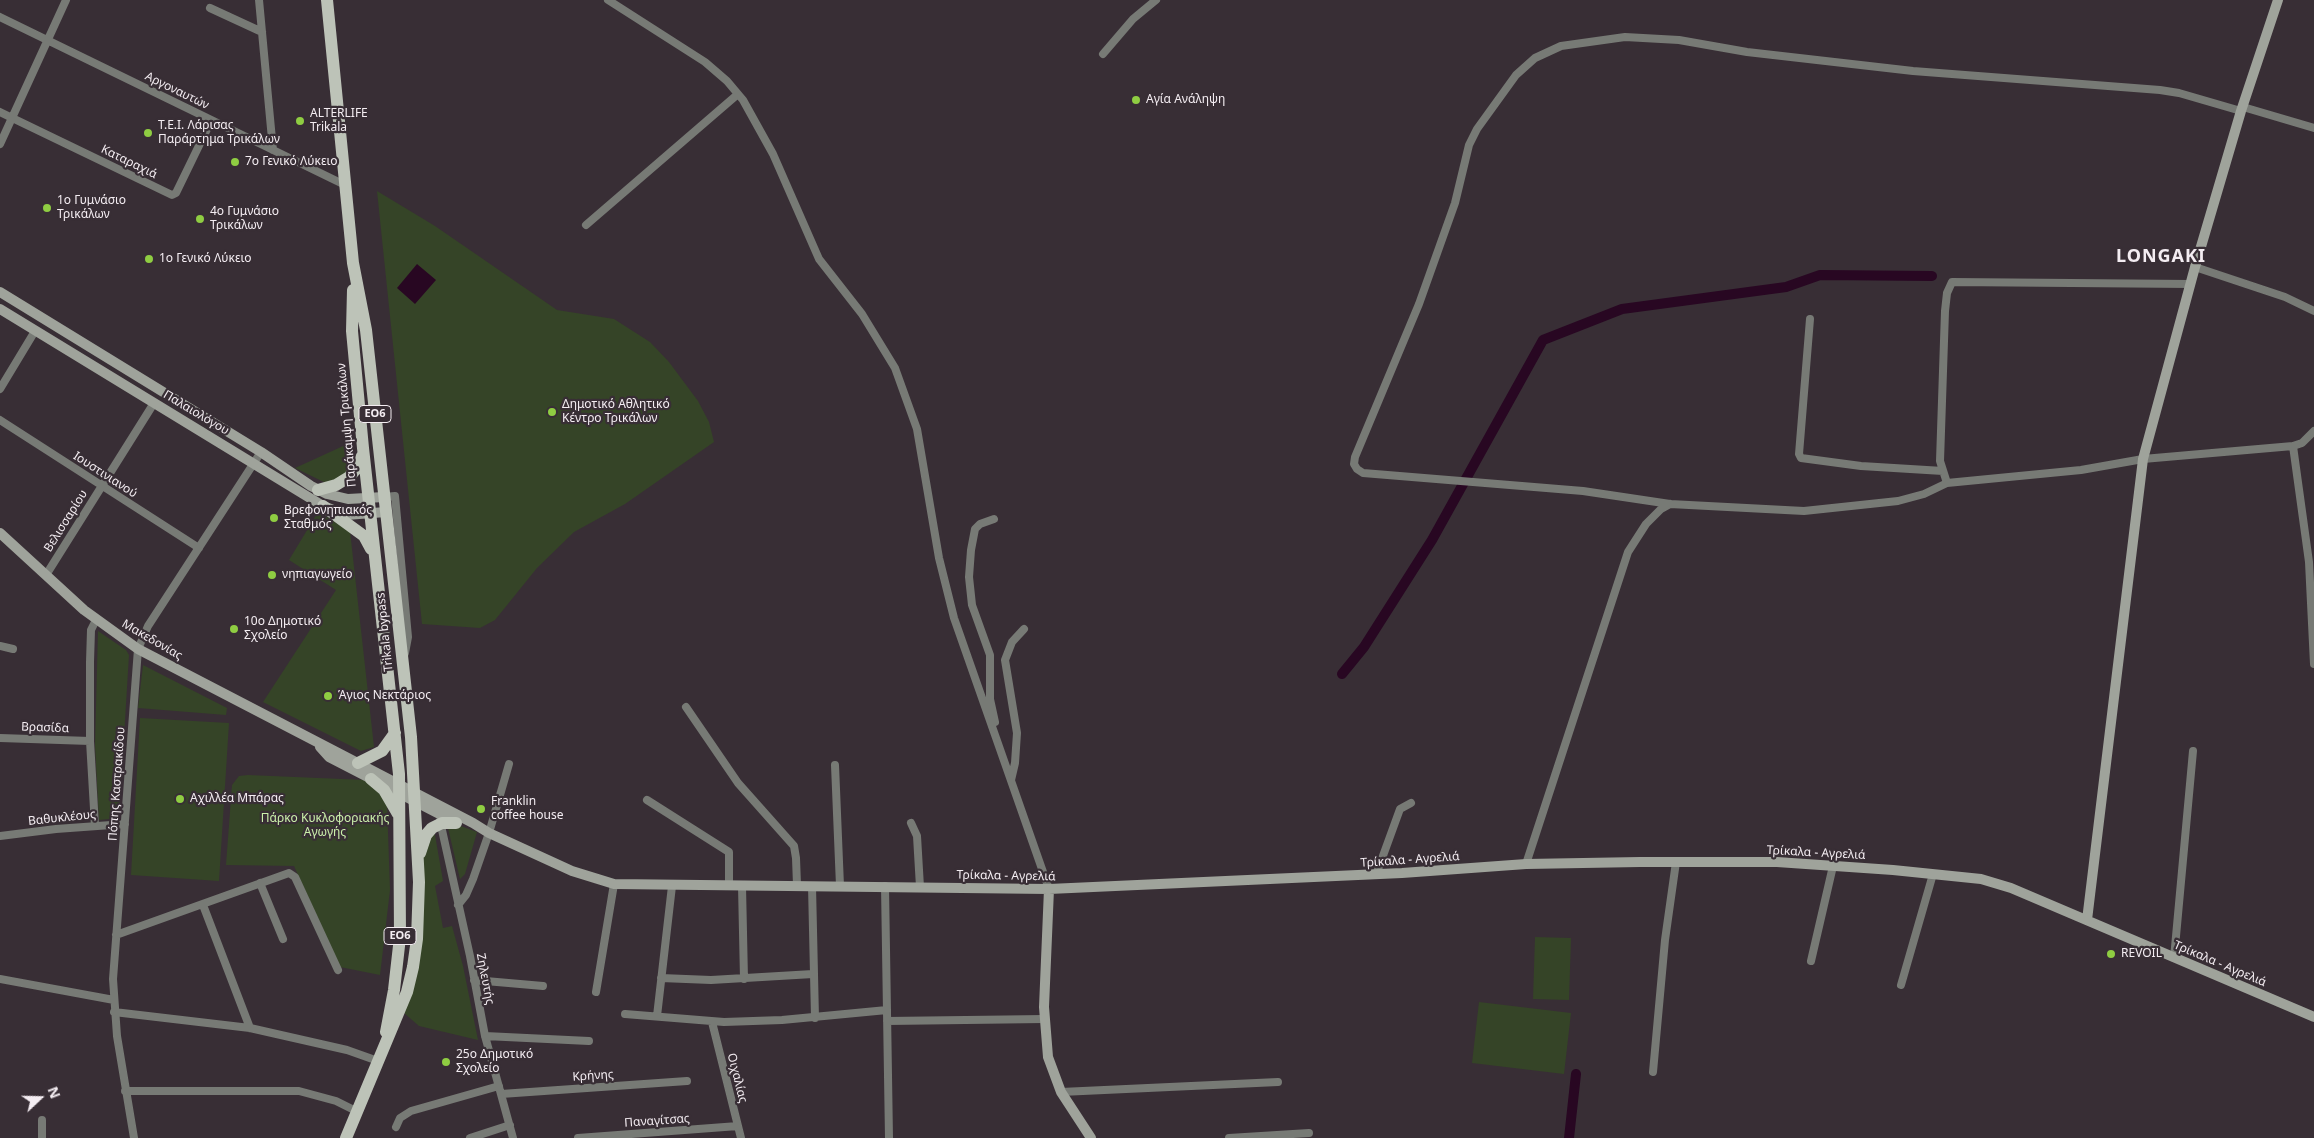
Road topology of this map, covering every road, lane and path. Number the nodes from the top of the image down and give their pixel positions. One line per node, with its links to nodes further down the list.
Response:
1 (66, 0): 10 (street)
2 (259, 0): 9 (street)
3 (327, 0): 20 (main road, Παράκαμψη Τρικάλων / ΕΟ6)
4 (608, 0): 12 (street)
5 (1156, 0): 11 (street)
6 (2278, 0): 13 (main road)
7 (210, 8): 9 (street)
8 (0, 17): 10 (street, Αργοναυτών)
9 (262, 32): 19 (street)
10 (48, 40): 15 (street); 16 (street, Αργοναυτών)
11 (1103, 54)
12 (738, 94): 21 (street); 63 (street)
13 (2242, 109): 17 (street); 23 (main road); 45 (street)
14 (0, 112): 15 (street, Καταραχιά)
15 (12, 118): 16 (street, Καταραχιά); 18 (street)
16 (211, 121): 19 (street, Αργοναυτών)
17 (2314, 128)
18 (0, 144)
19 (273, 150): 20 (street, Αργοναυτών)
20 (345, 184): 22 (main road, Παράκαμψη Τρικάλων / ΕΟ6)
21 (586, 225)
22 (353, 263): 35 (main road, Παράκαμψη Τρικάλων / ΕΟ6); 44 (main road, Trikala bypass / ΕΟ6)
23 (2195, 267): 24 (main road); 27 (street)
24 (2191, 284): 37 (main road); 39 (street)
25 (0, 292): 36 (main road, Παλαιολόγου)
26 (0, 309): 29 (main road, Παλαιολόγου)
27 (2314, 311)
28 (1810, 319): 39 (street)
29 (36, 331): 30 (street); 31 (main road, Παλαιολόγου)
30 (0, 389)
31 (154, 403): 38 (main road, Παλαιολόγου); 41 (street, Βελισσαρίου)
32 (0, 420): 41 (street, Ιουστινιανού)
33 (2314, 431): 34 (street)
34 (2293, 446): 37 (street); 53 (street)
35 (362, 448): 42 (main road); 43 (main road, Παράκαμψη Τρικάλων / ΕΟ6)
36 (261, 452): 38 (street, Πόπης Καστρακίδου); 42 (main road, Παλαιολόγου)
37 (2143, 459): 40 (street); 104 (main road)
38 (254, 463): 46 (main road, Παλαιολόγου); 51 (street, Πόπης Καστρακίδου)
39 (1943, 471): 40 (street)
40 (1947, 483): 45 (street)
41 (102, 486): 51 (street, Ιουστινιανού); 54 (street, Βελισσαρίου)
42 (318, 490): 43 (main road, Παλαιολόγου)
43 (368, 498): 44 (main road, Παλαιολόγου); 48 (main road, Παράκαμψη Τρικάλων / ΕΟ6)
44 (384, 498): 47 (main road, Trikala bypass / ΕΟ6)
45 (1670, 504): 87 (street)
46 (323, 506): 48 (main road, Παλαιολόγου); 52 (main road)
47 (391, 512): 48 (main road, Παλαιολόγου); 74 (main road, Trikala bypass / ΕΟ6)
48 (369, 514): 52 (main road, Παράκαμψη Τρικάλων / ΕΟ6)
49 (994, 519): 63 (street)
50 (0, 533): 54 (main road, Μακεδονίας)
51 (199, 548): 59 (street, Πόπης Καστρακίδου)
52 (374, 555): 62 (main road, Παράκαμψη Τρικάλων / ΕΟ6)
53 (2312, 562): 60 (street)
54 (46, 575): 55 (main road, Μακεδονίας)
55 (96, 620): 59 (main road, Μακεδονίας); 66 (street, Πόπης Καστρακίδου)
56 (1024, 629): 72 (street)
57 (0, 646): 58 (street)
58 (13, 649)
59 (138, 649): 65 (main road, Μακεδονίας); 81 (street, Πόπης Καστρακίδου)
60 (2314, 664)
61 (686, 707): 93 (street)
62 (395, 733): 68 (main road); 73 (main road, Παράκαμψη Τρικάλων / ΕΟ6)
63 (994, 734): 72 (street)
64 (0, 738): 66 (street, Βρασίδα)
65 (312, 739): 68 (main road, Μακεδονίας); 71 (main road, Μακεδονίας)
66 (90, 741): 82 (street, Πόπης Καστρακίδου)
67 (2193, 751): 107 (street)
68 (358, 763): 73 (main road, Μακεδονίας)
69 (509, 764): 83 (street)
70 (834, 765): 98 (street)
71 (371, 779): 73 (main road, Μακεδονίας); 77 (main road)
72 (1011, 780): 101 (street)
73 (399, 789): 74 (main road, Μακεδονίας); 77 (main road, Παράκαμψη Τρικάλων / ΕΟ6)
74 (415, 797): 78 (main road); 83 (main road, Τρίκαλα - Αγρελιά); 85 (main road, Trikala bypass / ΕΟ6)
75 (647, 800): 95 (street)
76 (1412, 803): 90 (street)
77 (399, 816): 131 (main road, Παράκαμψη Τρικάλων / ΕΟ6)
78 (440, 819): 79 (main road); 85 (main road); 103 (street, Ζηλευτής)
79 (456, 823): 83 (main road, Τρίκαλα - Αγρελιά)
80 (911, 823): 100 (street)
81 (125, 824): 82 (street, Βαθυκλέους); 105 (street, Πόπης Καστρακίδου)
82 (95, 826): 84 (street, Βαθυκλέους)
83 (489, 833): 92 (main road, Τρίκαλα - Αγρελιά); 103 (street)
84 (0, 836)
85 (418, 860): 131 (main road, Trikala bypass / ΕΟ6)
86 (1676, 862): 87 (main road, Τρίκαλα - Αγρελιά); 88 (main road, Τρίκαλα - Αγρελιά); 132 (street)
87 (1526, 864): 90 (main road, Τρίκαλα - Αγρελιά)
88 (1833, 866): 89 (main road, Τρίκαλα - Αγρελιά); 108 (street)
89 (1933, 874): 104 (main road, Τρίκαλα - Αγρελιά); 115 (street)
90 (1376, 875): 101 (main road, Τρίκαλα - Αγρελιά)
91 (260, 883): 102 (street); 106 (street); 109 (street)
92 (614, 884): 94 (main road, Τρίκαλα - Αγρελιά); 117 (street)
93 (797, 885): 96 (main road, Τρίκαλα - Αγρελιά); 97 (main road, Τρίκαλα - Αγρελιά)
94 (672, 886): 95 (main road, Τρίκαλα - Αγρελιά); 112 (street)
95 (728, 886): 96 (main road, Τρίκαλα - Αγρελιά)
96 (742, 886): 113 (street)
97 (812, 886): 98 (main road, Τρίκαλα - Αγρελιά); 110 (street)
98 (840, 886): 99 (main road, Τρίκαλα - Αγρελιά)
99 (885, 886): 100 (main road, Τρίκαλα - Αγρελιά); 119 (street)
100 (920, 887): 101 (main road, Τρίκαλα - Αγρελιά)
101 (1049, 889): 125 (main road)
102 (203, 904): 105 (street); 128 (street)
103 (458, 905): 114 (street, Ζηλευτής)
104 (2086, 920): 107 (main road, Τρίκαλα - Αγρελιά)
105 (116, 935): 118 (street, Πόπης Καστρακίδου)
106 (283, 939)
107 (2174, 958): 123 (main road, Τρίκαλα - Αγρελιά)
108 (1811, 960)
109 (338, 970)
110 (813, 974): 113 (street); 124 (street)
111 (0, 978): 118 (street)
112 (661, 978): 113 (street); 122 (street)
113 (744, 979)
114 (474, 980): 116 (street); 129 (street, Ζηλευτής)
115 (1901, 985)
116 (543, 986)
117 (596, 992)
118 (114, 1000): 120 (street, Πόπης Καστρακίδου)
119 (887, 1010): 124 (street); 126 (street)
120 (114, 1012): 128 (street); 136 (street, Πόπης Καστρακίδου)
121 (625, 1014): 122 (street)
122 (657, 1016): 127 (street)
123 (2314, 1017)
124 (815, 1018): 127 (street)
125 (1044, 1018): 126 (street); 137 (main road)
126 (887, 1021): 151 (street)
127 (712, 1022): 141 (street, Οιχαλίας)
128 (250, 1028): 131 (street)
129 (485, 1036): 130 (street); 135 (street, Ζηλευτής)
130 (589, 1041)
131 (379, 1058): 138 (main road, Παράκαμψη Τρικάλων / ΕΟ6)
132 (1653, 1072)
133 (687, 1081): 135 (street, Κρήνης)
134 (1278, 1082): 137 (street)
135 (500, 1090): 140 (street, Ζηλευτής); 142 (street, Κρήνης)
136 (125, 1091): 138 (street); 145 (street, Πόπης Καστρακίδου)
137 (1061, 1092): 152 (main road)
138 (358, 1112): 146 (main road, Παράκαμψη Τρικάλων / ΕΟ6)
139 (42, 1120): 144 (street)
140 (510, 1125): 147 (street); 148 (street, Ζηλευτής)
141 (738, 1126): 149 (street, Παναγίτσας); 150 (street, Οιχαλίας)
142 (396, 1127)
143 (1309, 1134): 153 (street)
144 (42, 1138)
145 (134, 1138)
146 (346, 1138)
147 (470, 1138)
148 (513, 1138)
149 (578, 1138)
150 (741, 1138)
151 (888, 1138)
152 (1091, 1138)
153 (1229, 1138)

